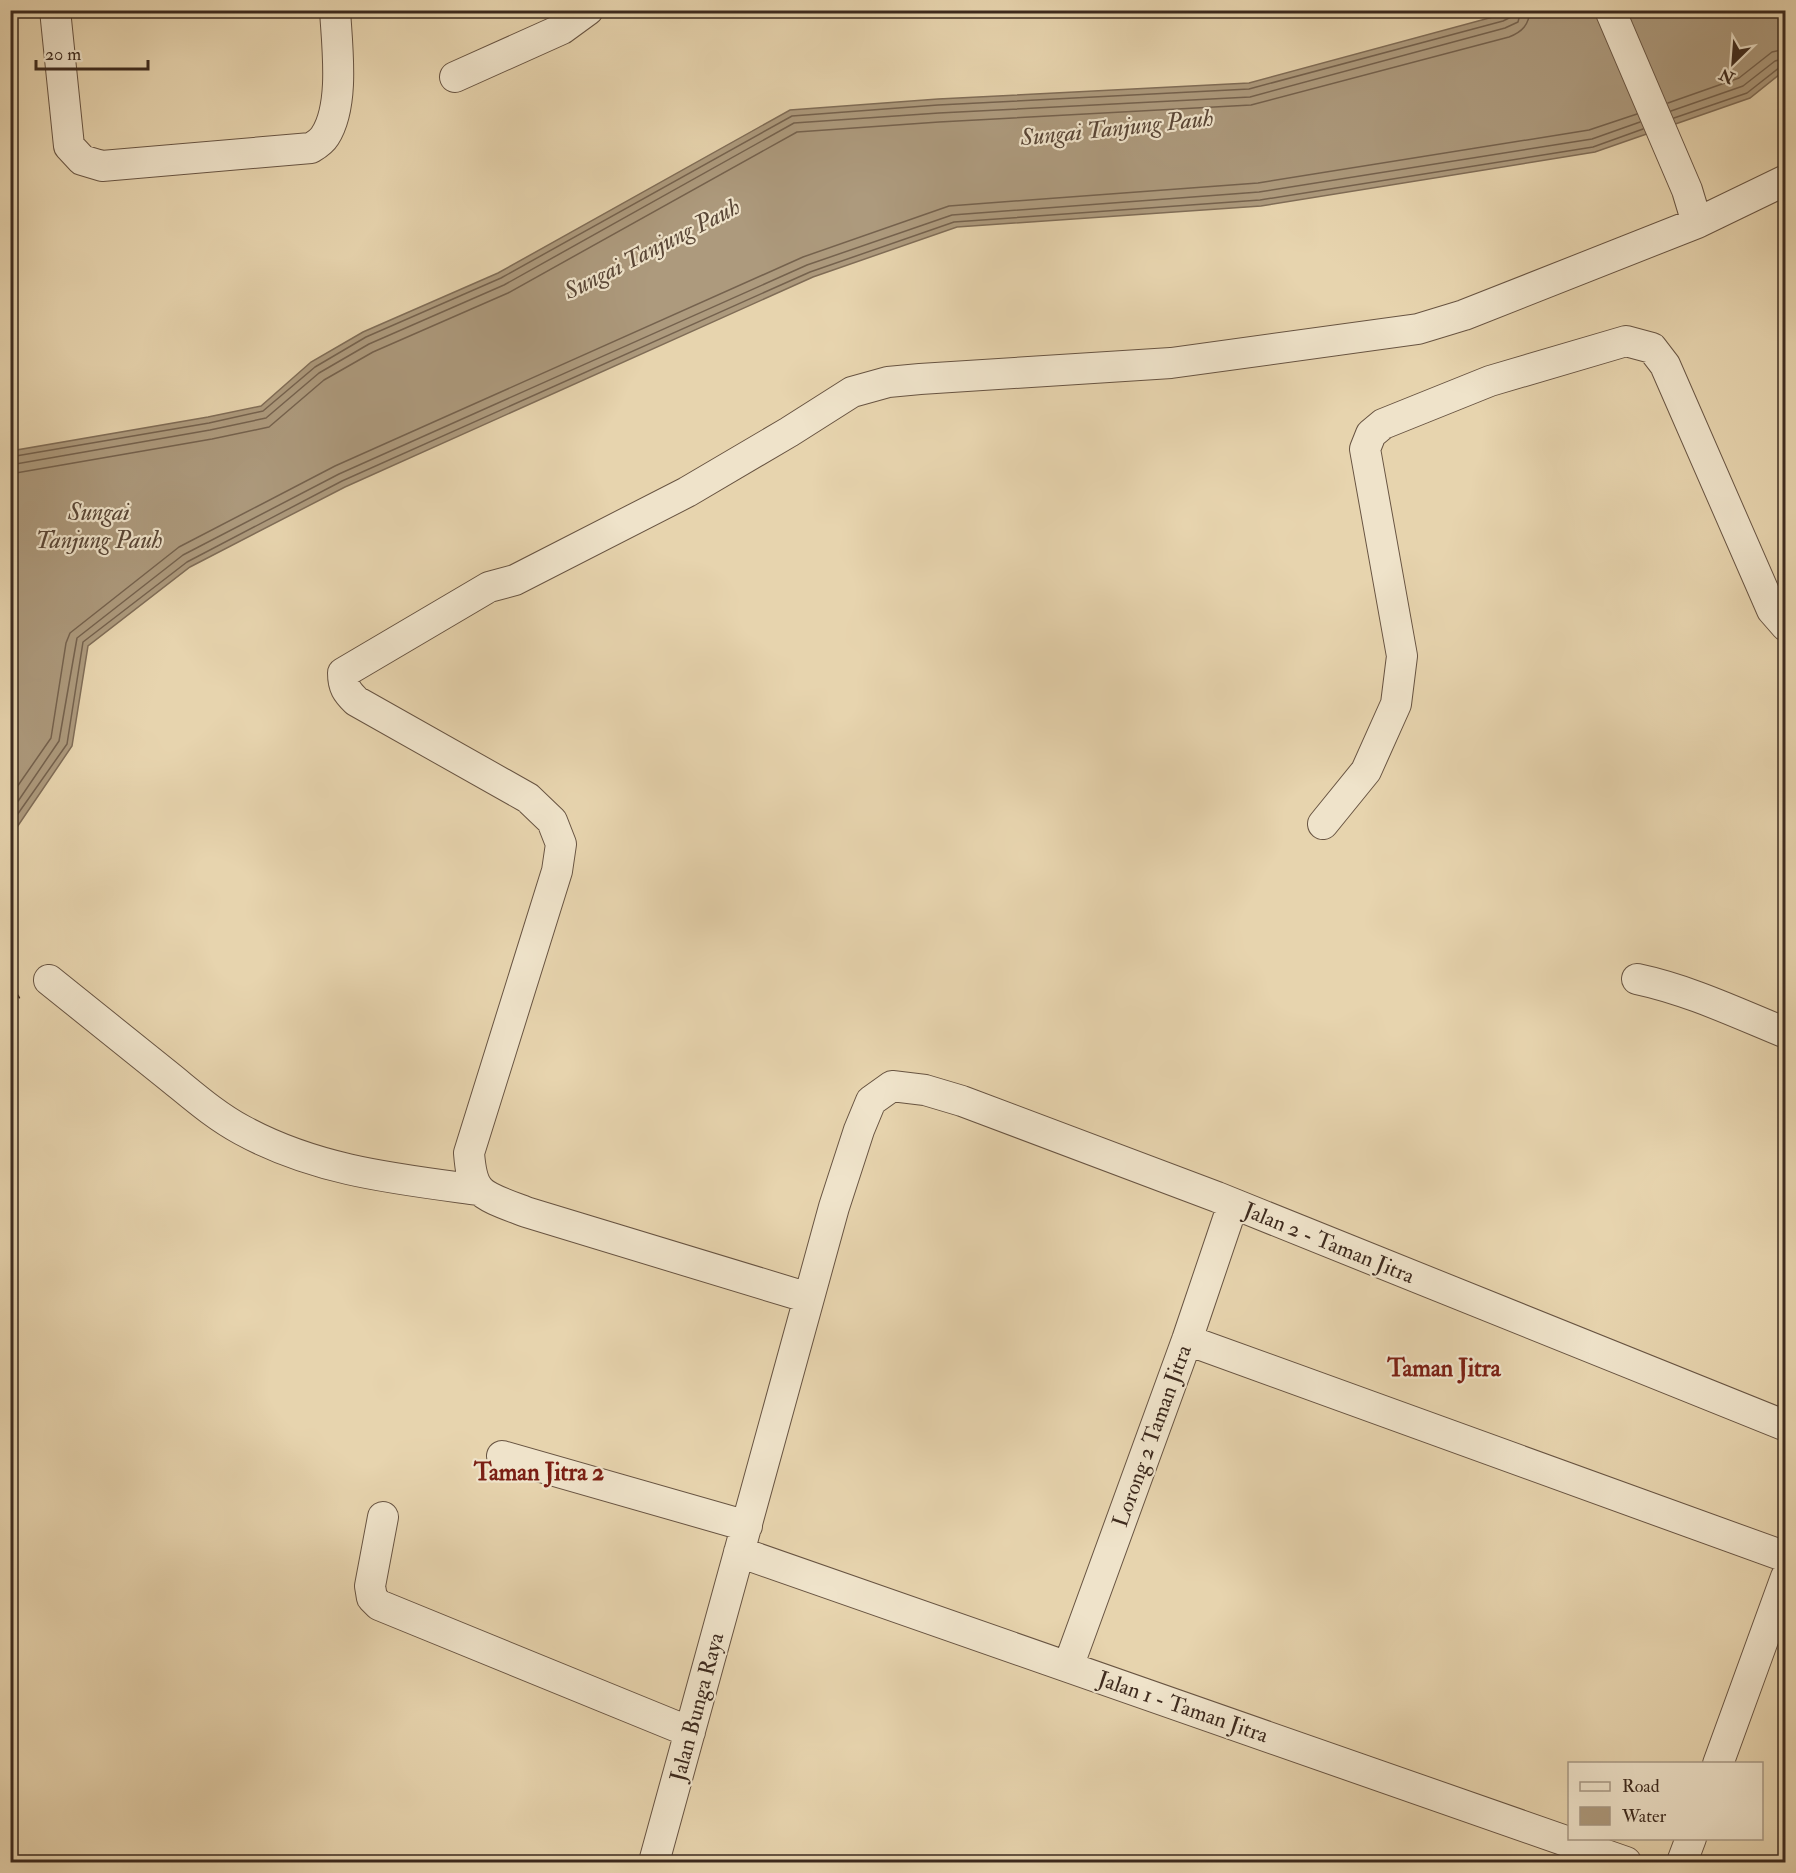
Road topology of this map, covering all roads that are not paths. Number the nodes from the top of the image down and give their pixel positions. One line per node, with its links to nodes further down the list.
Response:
1 (55, 10): 2 (street)
2 (335, 10)
3 (588, 10): 5 (street)
4 (1610, 10): 7 (street)
5 (455, 77)
6 (1785, 180): 7 (street)
7 (1697, 223): 14 (street)
8 (1785, 626): 9 (street)
9 (1323, 824)
10 (1637, 979): 12 (street)
11 (49, 980): 14 (street)
12 (1785, 1033)
13 (871, 1101): 15 (street, Jalan 2 - Taman Jitra); 16 (street, Jalan Bunga Raya)
14 (479, 1190): 16 (street)
15 (1233, 1204): 17 (street, Lorong 2 Taman Jitra); 18 (street, Jalan 2 - Taman Jitra)
16 (809, 1298): 21 (street, Jalan Bunga Raya)
17 (1187, 1340): 22 (street); 24 (street, Lorong 2 Taman Jitra)
18 (1785, 1426)
19 (502, 1456): 21 (street, Jalan 1 - Taman Jitra)
20 (383, 1517): 25 (street)
21 (743, 1539): 24 (street, Jalan 1 - Taman Jitra); 25 (street, Jalan Bunga Raya)
22 (1785, 1557)
23 (1785, 1576): 26 (street)
24 (1068, 1666): 29 (street, Jalan 1 - Taman Jitra)
25 (690, 1732): 28 (street, Jalan Bunga Raya)
26 (1719, 1762)
27 (1691, 1840): 30 (street)
28 (654, 1863)
29 (1626, 1863)
30 (1682, 1863)

